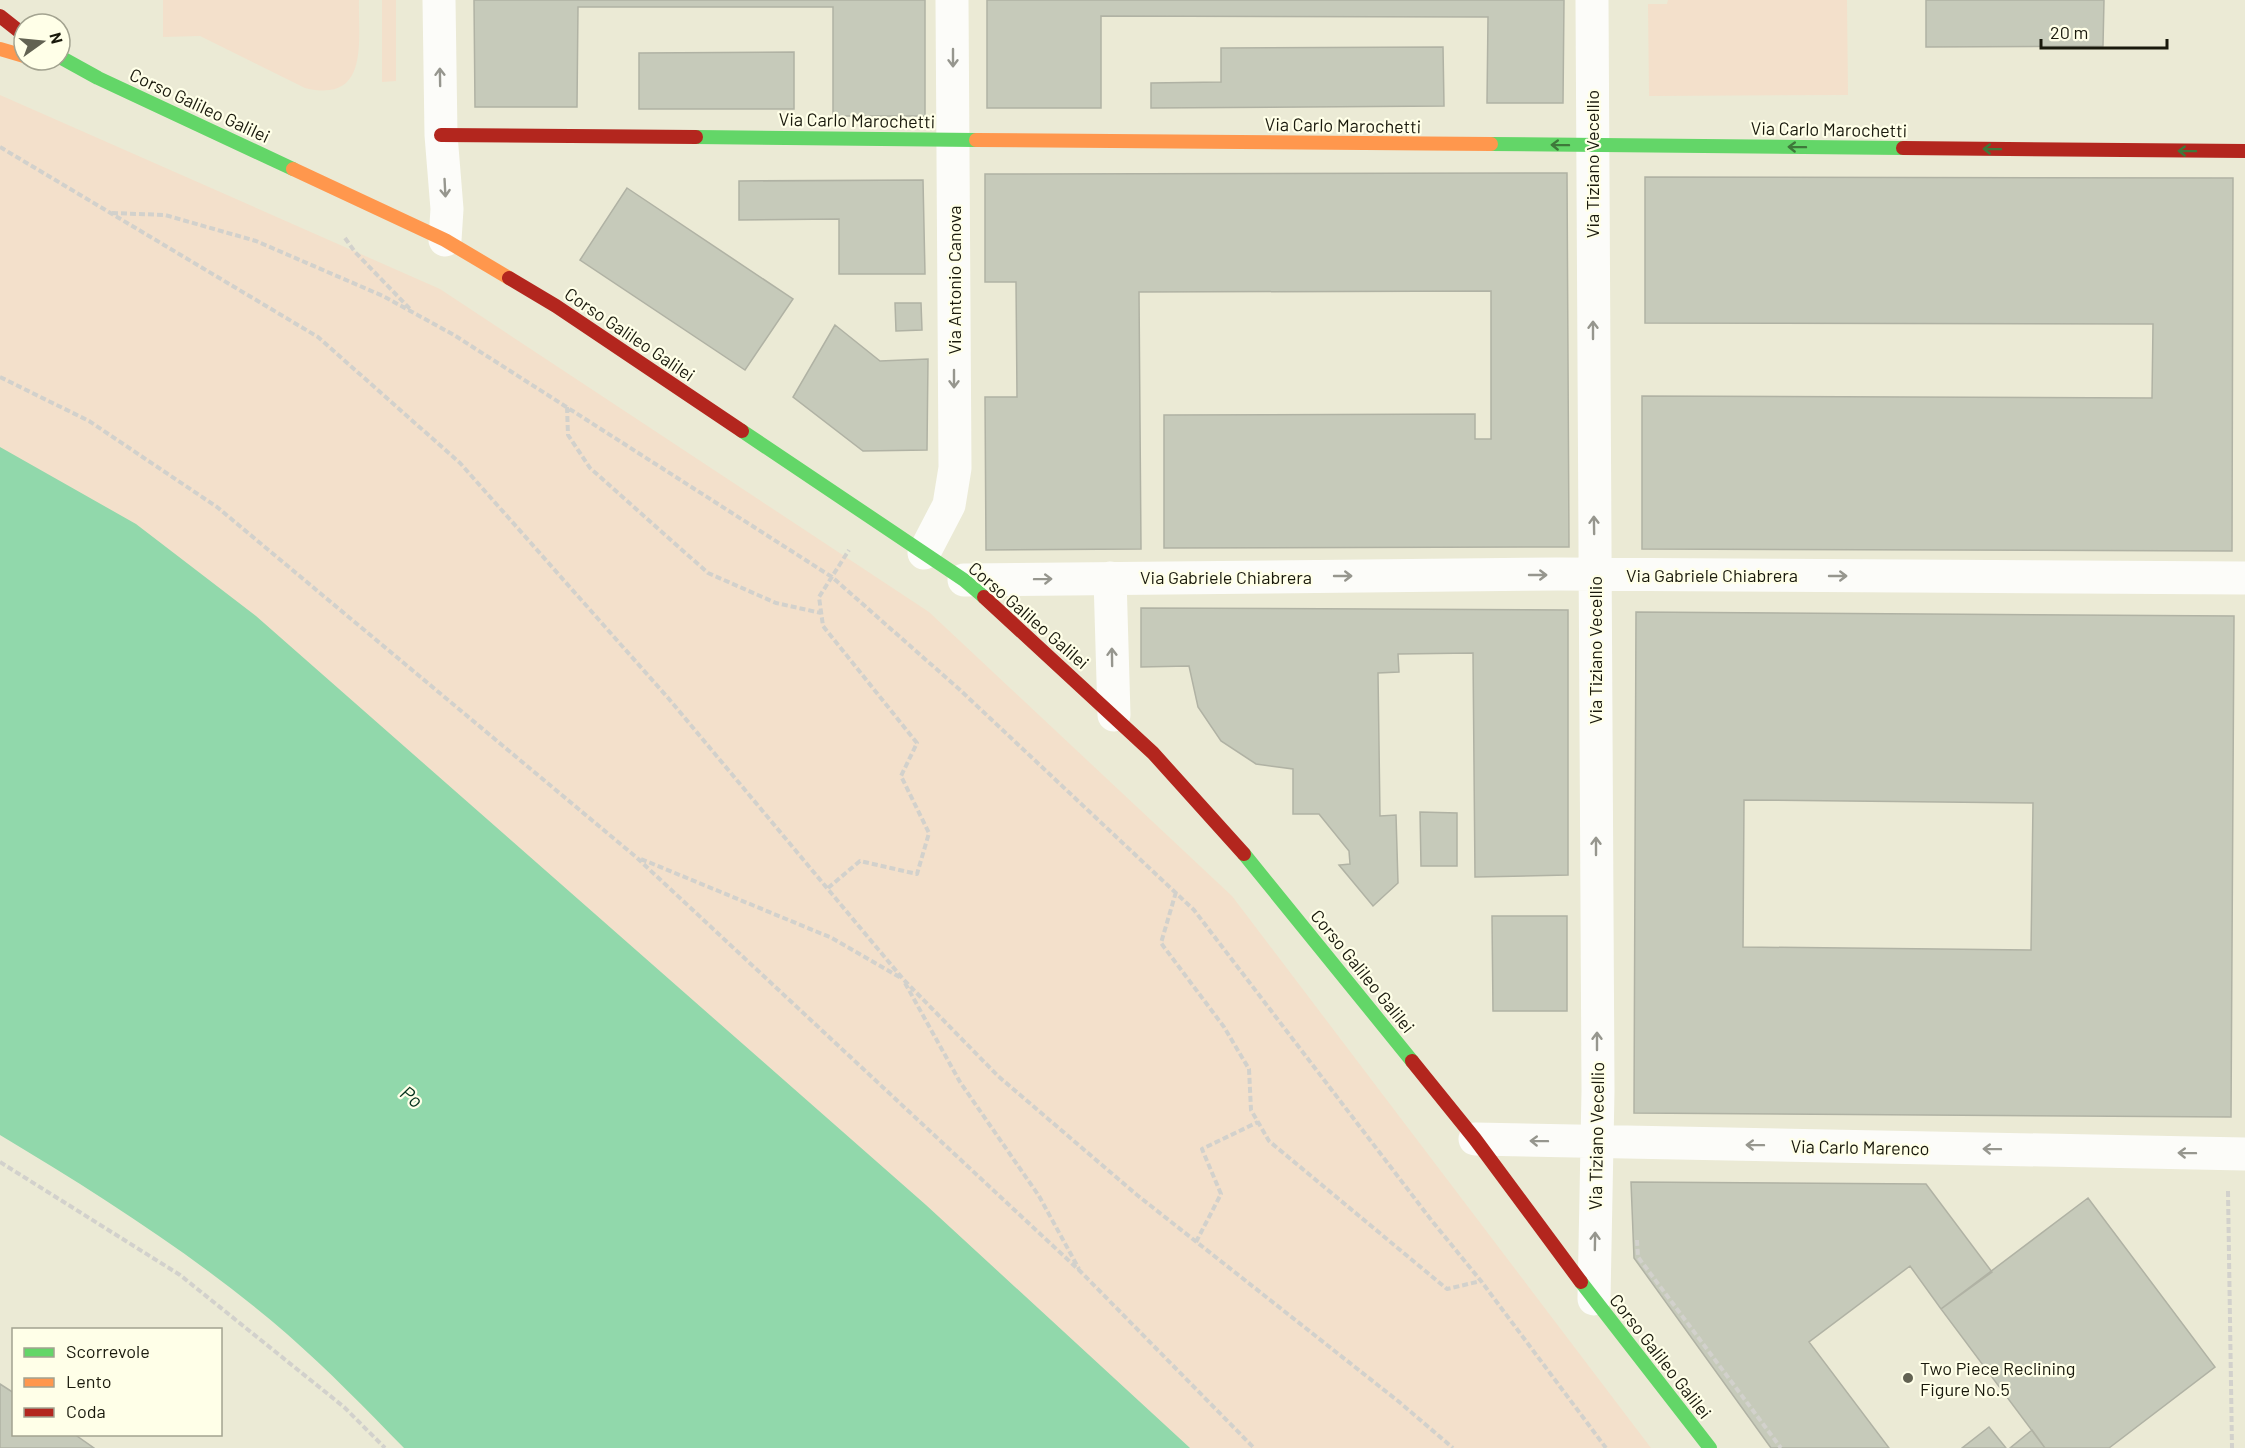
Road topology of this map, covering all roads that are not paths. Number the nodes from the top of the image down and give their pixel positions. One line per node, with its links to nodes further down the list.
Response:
1 (438, 0): 9 (street, one-way to 1)
2 (952, 0): 10 (street, Via Antonio Canova, one-way to 10)
3 (1592, 0): 11 (street, Via Tiziano Vecellio)
4 (0, 16): 5 (street)
5 (12, 26)
6 (72, 64): 8 (street, Corso Galileo Galilei)
7 (72, 70): 8 (street, Corso Galileo Galilei)
8 (98, 78): 13 (street, Corso Galileo Galilei)
9 (441, 135): 10 (street, Via Carlo Marochetti); 13 (street, one-way to 13)
10 (953, 139): 11 (street, Via Carlo Marochetti, one-way to 10); 14 (street, Via Antonio Canova, one-way to 14)
11 (1592, 145): 12 (street, Via Carlo Marochetti, one-way to 11); 15 (street, Via Tiziano Vecellio, one-way to 11)
12 (2245, 152)
13 (446, 240): 14 (street, Corso Galileo Galilei)
14 (924, 553): 18 (street, Corso Galileo Galilei)
15 (1595, 574): 16 (street, Via Gabriele Chiabrera, one-way to 15); 17 (street, Via Gabriele Chiabrera, one-way to 17); 21 (street, Via Tiziano Vecellio, one-way to 15)
16 (1110, 578): 18 (street, Via Gabriele Chiabrera, one-way to 16); 19 (street, one-way to 16)
17 (2245, 578)
18 (964, 580): 19 (street, Corso Galileo Galilei)
19 (1114, 715): 20 (street, Corso Galileo Galilei)
20 (1475, 1139): 21 (street, Via Carlo Marenco, one-way to 20); 23 (street, Corso Galileo Galilei)
21 (1597, 1142): 22 (street, Via Carlo Marenco, one-way to 21); 23 (street, Via Tiziano Vecellio, one-way to 21)
22 (2245, 1154)
23 (1594, 1299): 24 (street, Corso Galileo Galilei)
24 (1710, 1448)

